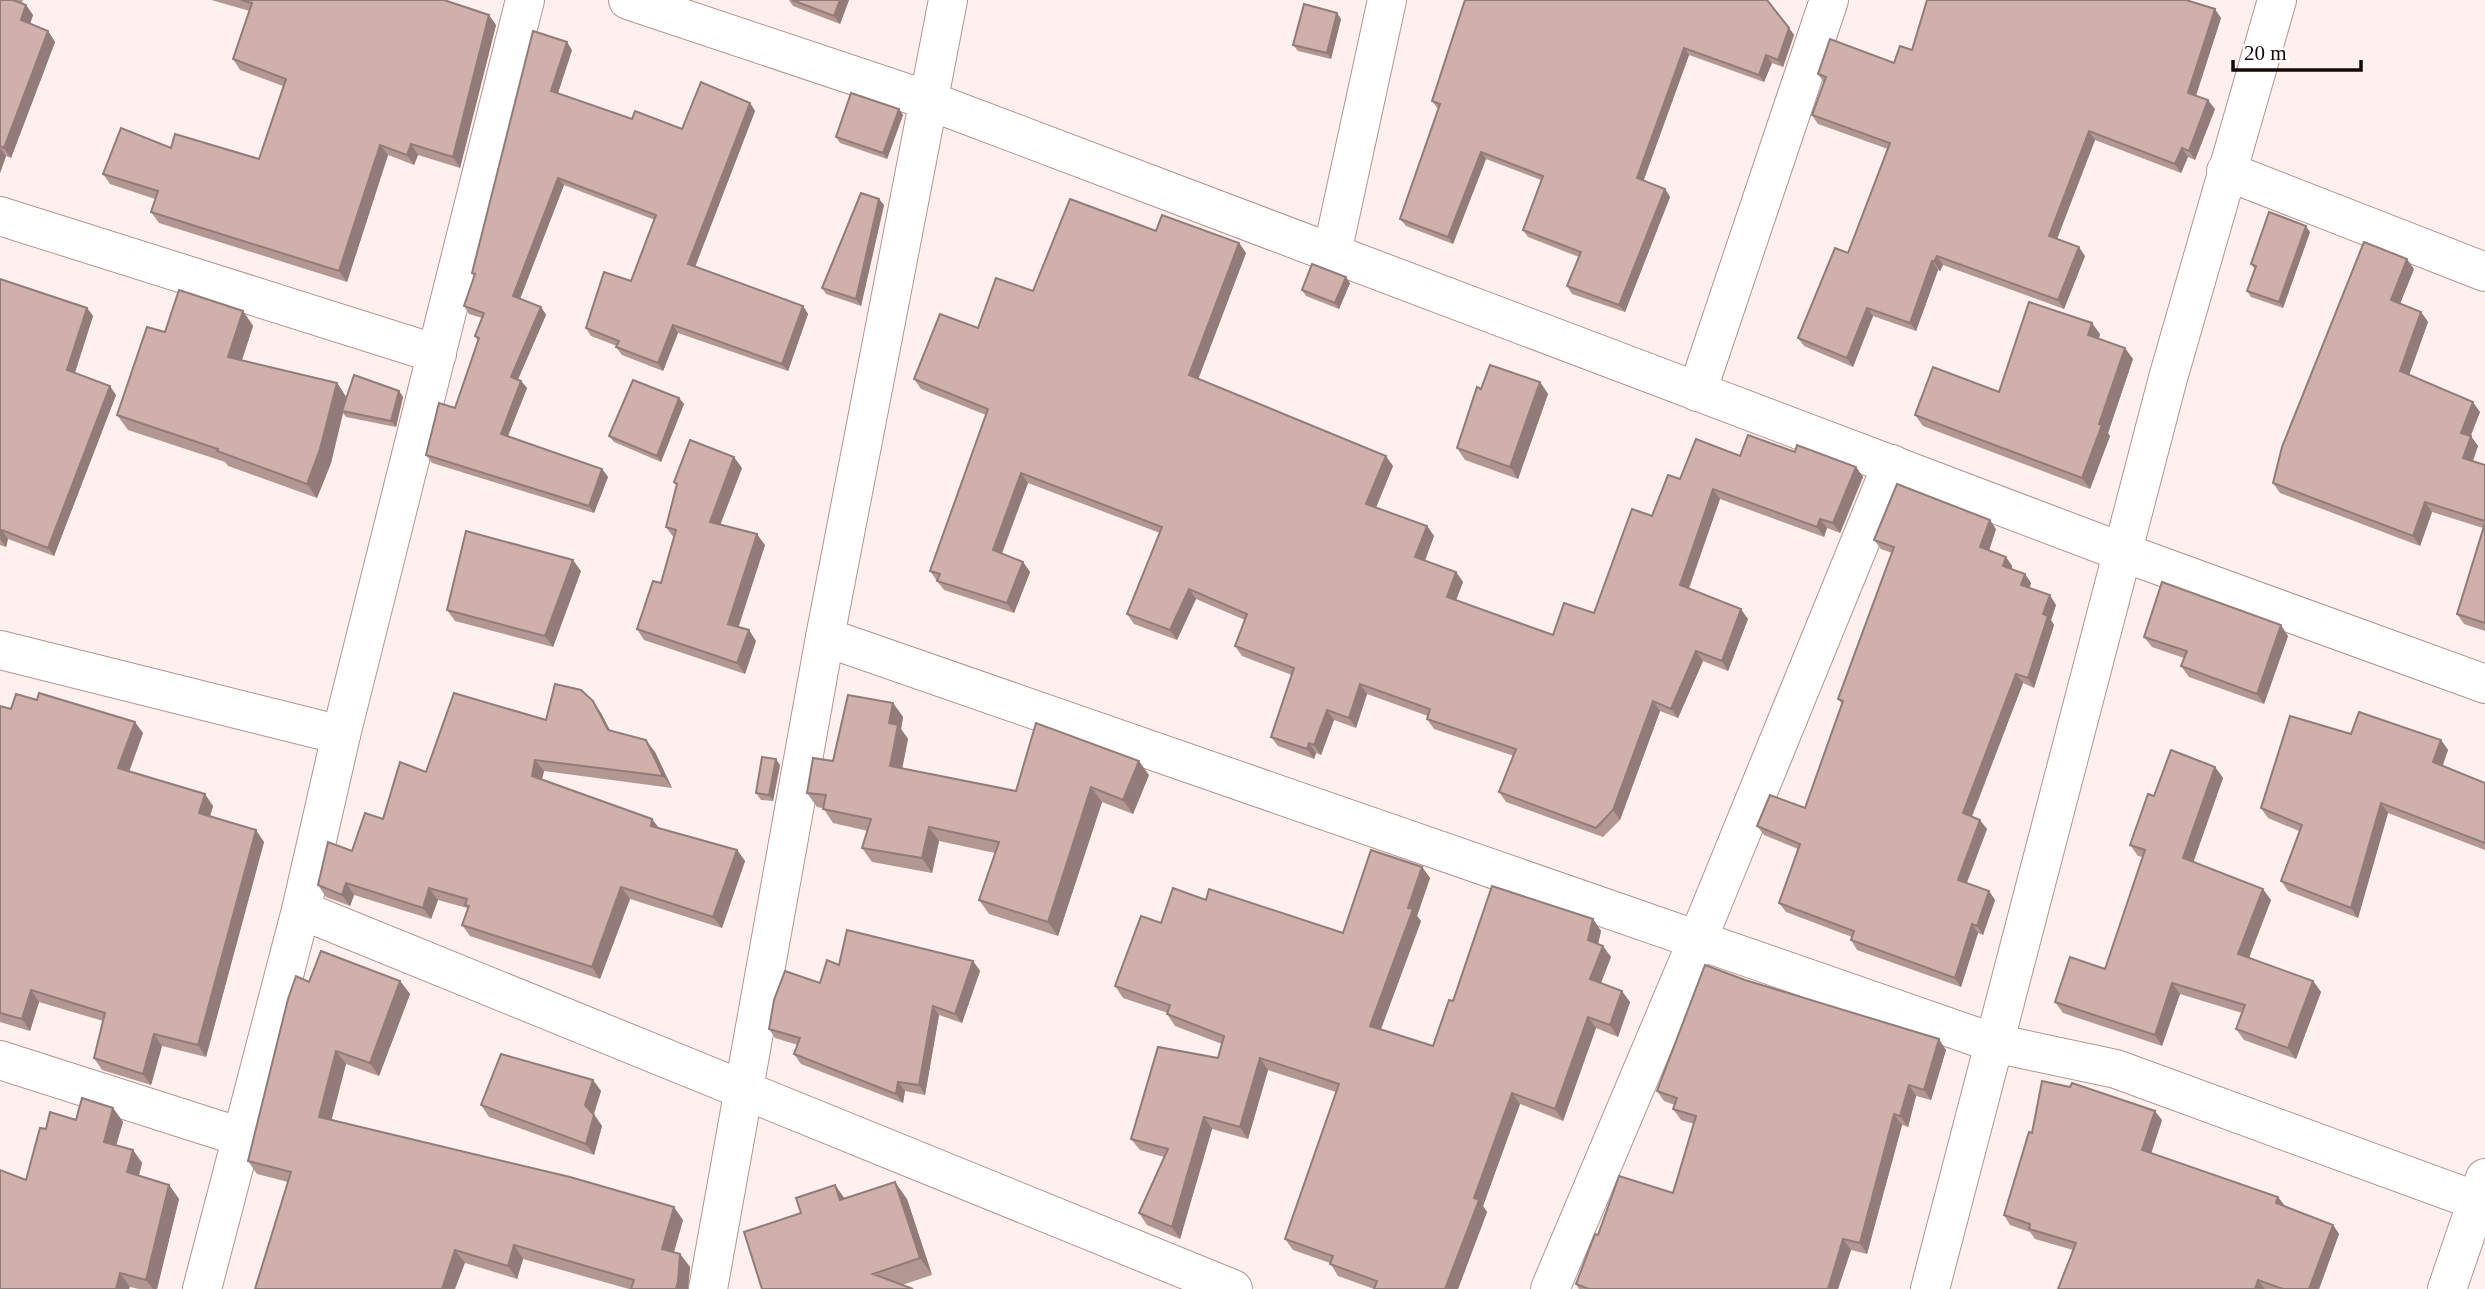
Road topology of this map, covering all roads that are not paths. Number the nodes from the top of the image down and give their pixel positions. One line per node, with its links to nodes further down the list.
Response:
1 (525, 0): 12 (street)
2 (628, 0): 7 (street)
3 (948, 0): 7 (street)
4 (1387, 0): 10 (street)
5 (1829, 0): 13 (street)
6 (2277, 0): 8 (street)
7 (927, 100): 10 (street); 16 (street)
8 (2227, 171): 11 (street); 15 (street)
9 (0, 216): 12 (street)
10 (1332, 253): 13 (street)
11 (2485, 272)
12 (437, 354): 19 (street)
13 (1697, 392): 14 (street)
14 (1892, 464): 15 (street); 21 (street)
15 (2122, 552): 18 (street); 22 (street)
16 (825, 637): 21 (street); 24 (street)
17 (0, 650): 19 (street)
18 (2485, 684)
19 (341, 735): 20 (street)
20 (302, 909): 24 (street); 25 (street)
21 (1697, 940): 22 (street); 30 (street)
22 (1994, 1043): 26 (street); 31 (street)
23 (0, 1060): 25 (street)
24 (744, 1089): 28 (street); 29 (street)
25 (241, 1137): 27 (street)
26 (2482, 1194): 32 (street)
27 (202, 1289)
28 (708, 1289)
29 (1233, 1289)
30 (1550, 1289)
31 (1930, 1289)
32 (2447, 1289)

